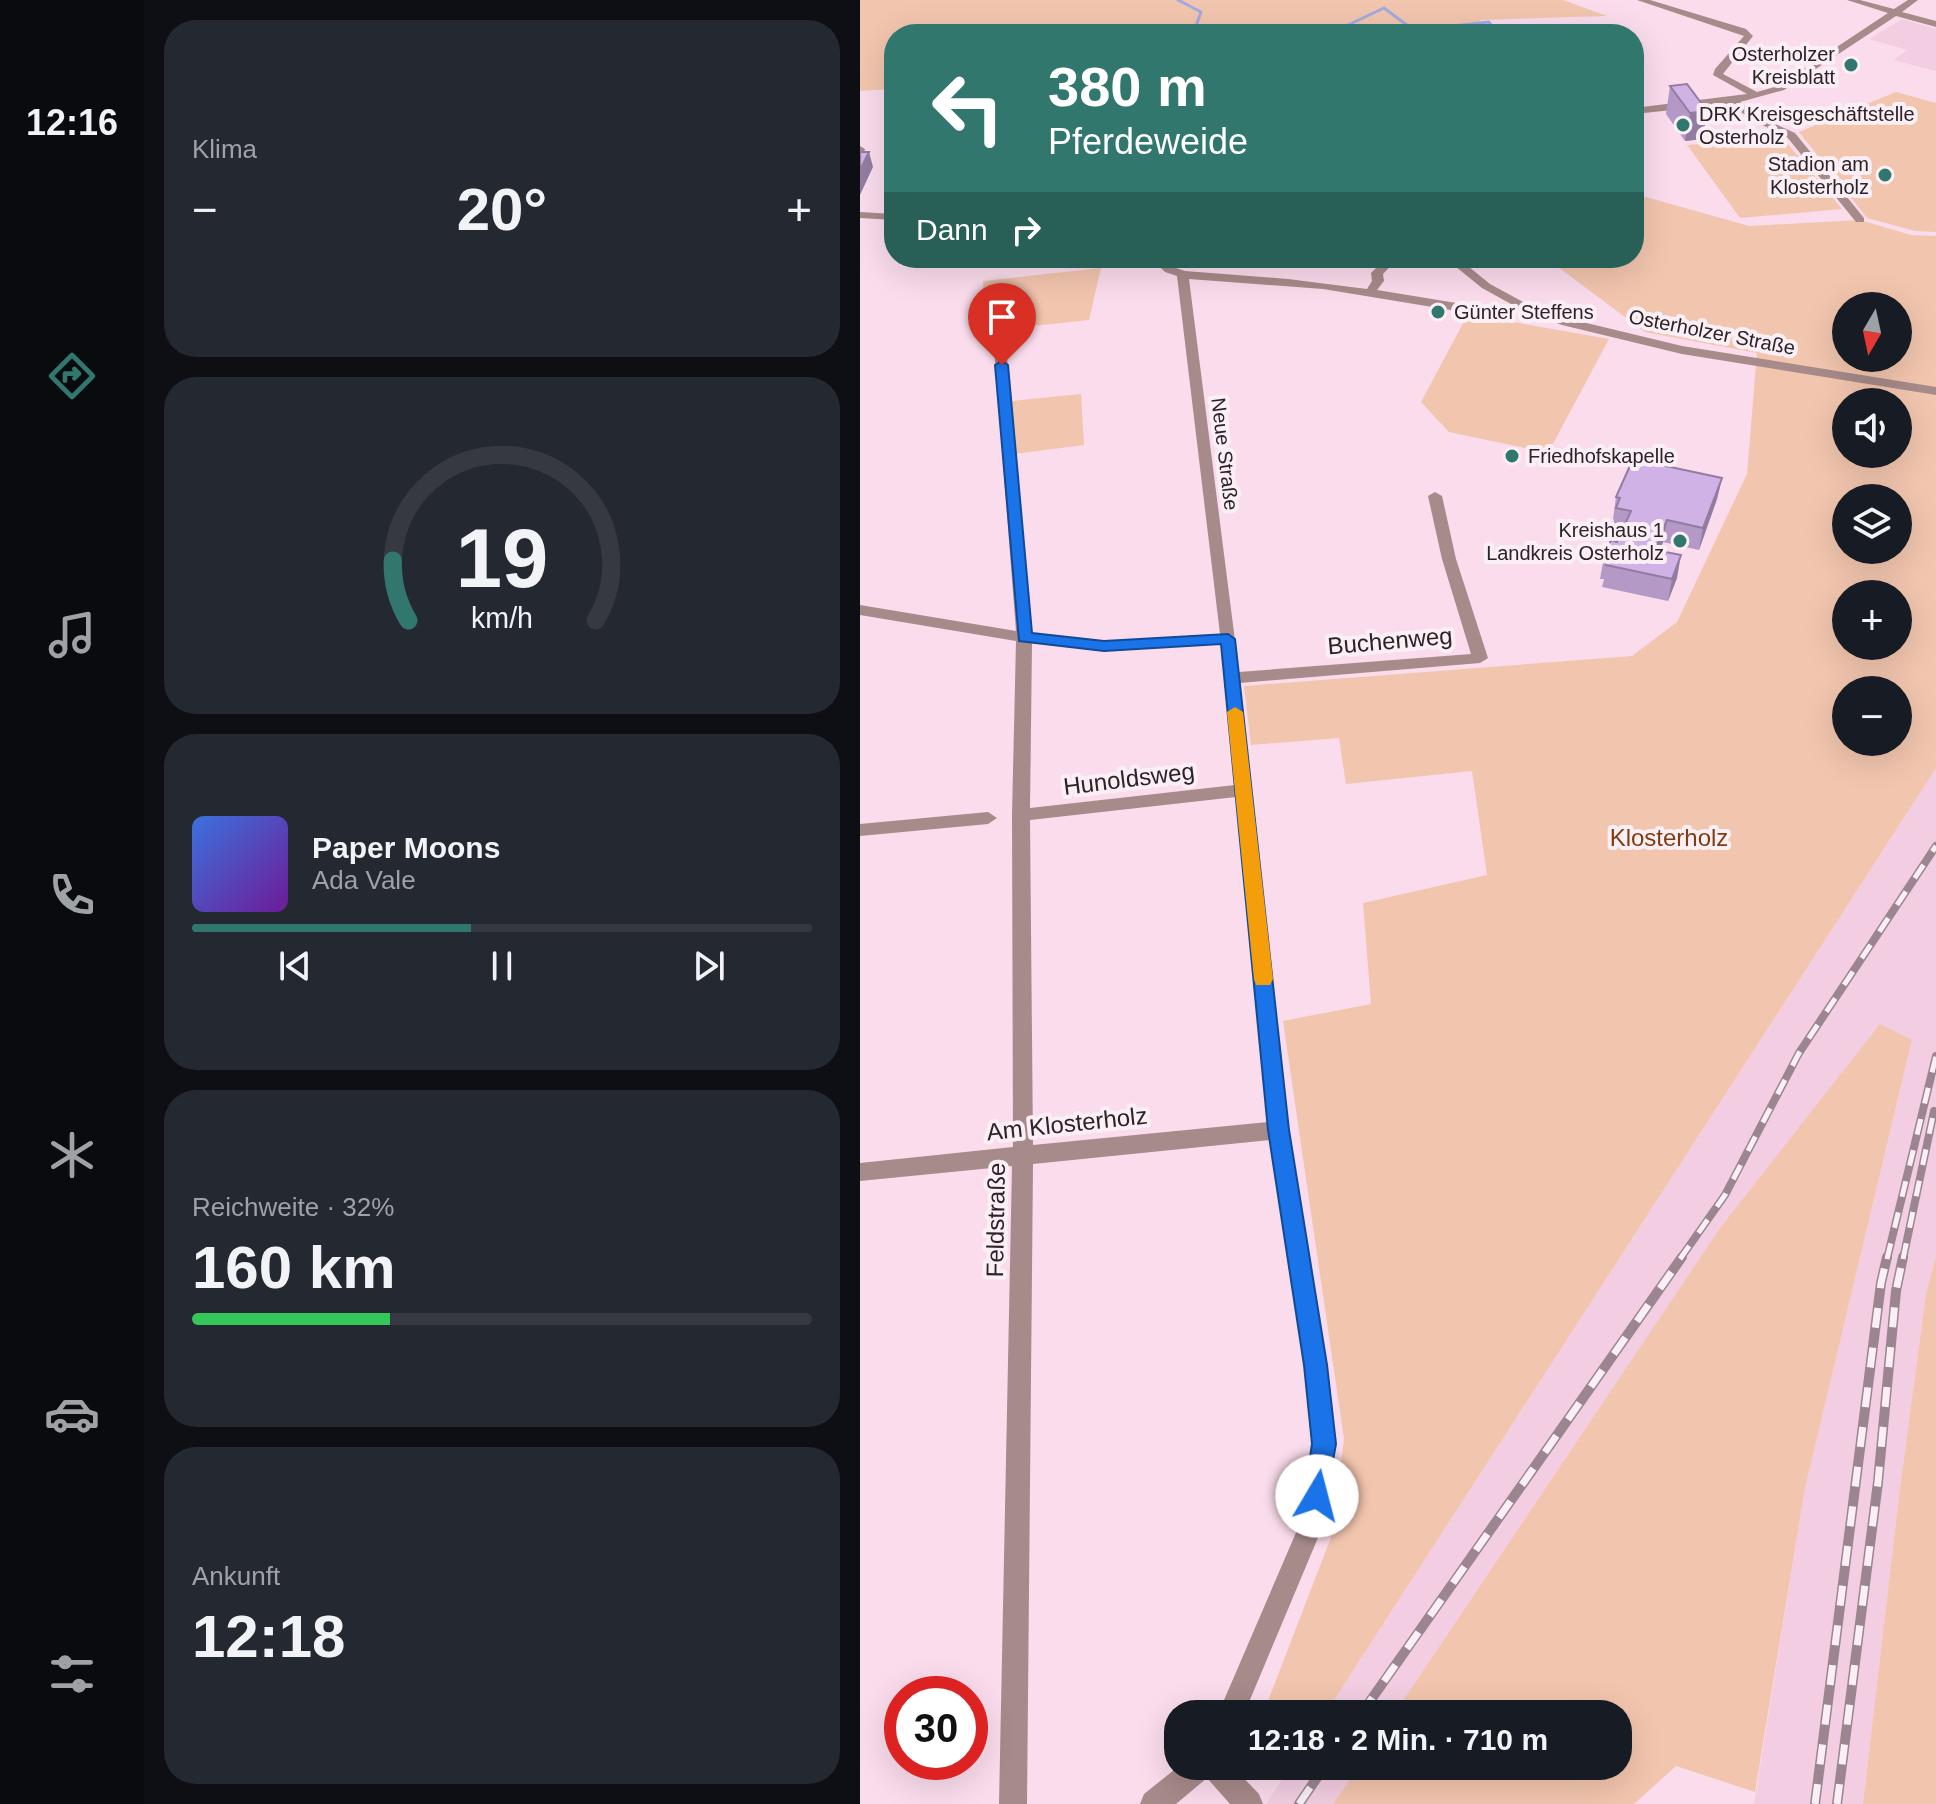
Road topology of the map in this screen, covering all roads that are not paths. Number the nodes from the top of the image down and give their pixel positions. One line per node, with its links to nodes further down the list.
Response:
1 (1641, 0): 6 (street)
2 (1851, 0): 4 (street)
3 (1914, 0): 4 (street)
4 (1895, 13): 5 (street); 6 (street)
5 (1936, 24)
6 (1758, 96): 7 (street)
7 (1733, 101): 8 (street); 11 (street)
8 (1644, 110)
9 (860, 215): 10 (street)
10 (884, 216)
11 (1860, 220)
12 (1169, 268): 15 (street)
13 (1382, 268): 16 (street)
14 (1464, 268): 17 (street, Osterholzer Straße)
15 (1183, 275): 16 (street); 23 (street, Neue Straße)
16 (1370, 292): 17 (street)
17 (1521, 305): 19 (street, Osterholzer Straße)
18 (999, 334): 22 (street, Feldstraße)
19 (1936, 391)
20 (1435, 496): 24 (street, Buchenweg)
21 (860, 610): 22 (street)
22 (1024, 637): 23 (street); 26 (street, Feldstraße)
23 (1228, 639): 24 (street, Neue Straße)
24 (1232, 678): 25 (street, Neue Straße)
25 (1243, 790): 26 (street, Hunoldsweg); 29 (street, Neue Straße)
26 (1021, 815): 30 (street, Feldstraße)
27 (988, 818): 28 (street)
28 (860, 830)
29 (1279, 1130): 30 (street, Am Klosterholz); 32 (street, Neue Straße)
30 (1023, 1154): 31 (street, Am Klosterholz); 35 (street, Feldstraße)
31 (860, 1172)
32 (1237, 1700)
33 (1184, 1780): 36 (street)
34 (1227, 1780): 37 (street)
35 (1013, 1804)
36 (1154, 1804)
37 (1249, 1804)

